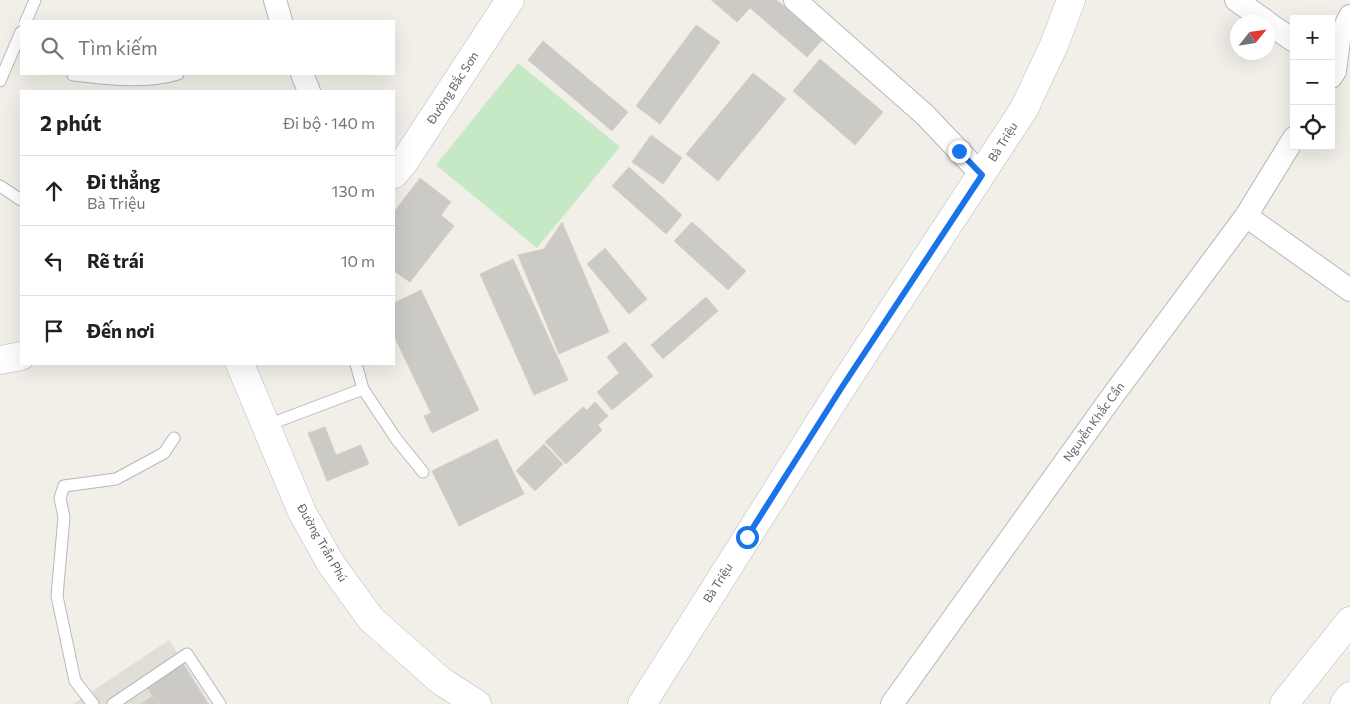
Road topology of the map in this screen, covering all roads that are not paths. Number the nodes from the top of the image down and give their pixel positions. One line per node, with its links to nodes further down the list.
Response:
1 (35, 0): 9 (lane)
2 (275, 0): 10 (street)
3 (510, 0): 21 (main road, Đường Bắc Sơn)
4 (795, 0): 22 (street)
5 (1072, 0): 22 (main road, Bà Triệu)
6 (1236, 0): 7 (street)
7 (1256, 15)
8 (1350, 16): 14 (street)
9 (26, 20)
10 (281, 20)
11 (1275, 28): 13 (street)
12 (20, 34): 18 (lane)
13 (1290, 38)
14 (1337, 74)
15 (172, 75): 17 (lane)
16 (302, 75): 19 (street)
17 (73, 76)
18 (0, 81)
19 (309, 90)
20 (1290, 144): 25 (street, Nguyễn Khắc Cần)
21 (395, 173)
22 (982, 175): 41 (main road, Bà Triệu)
23 (0, 186): 24 (lane)
24 (20, 199)
25 (1246, 216): 26 (street); 42 (street, Nguyễn Khắc Cần)
26 (1350, 290)
27 (20, 356): 28 (main road)
28 (0, 360)
29 (240, 365): 32 (main road, Đường Trần Phú)
30 (356, 365): 31 (lane)
31 (363, 389): 32 (lane); 34 (lane)
32 (265, 426): 40 (main road, Đường Trần Phú)
33 (174, 438): 37 (lane)
34 (423, 472)
35 (1350, 621): 43 (main road)
36 (1350, 696): 44 (main road)
37 (93, 704)
38 (113, 704): 39 (lane)
39 (220, 704)
40 (477, 704)
41 (642, 704)
42 (892, 704)
43 (1284, 704)
44 (1344, 704)

